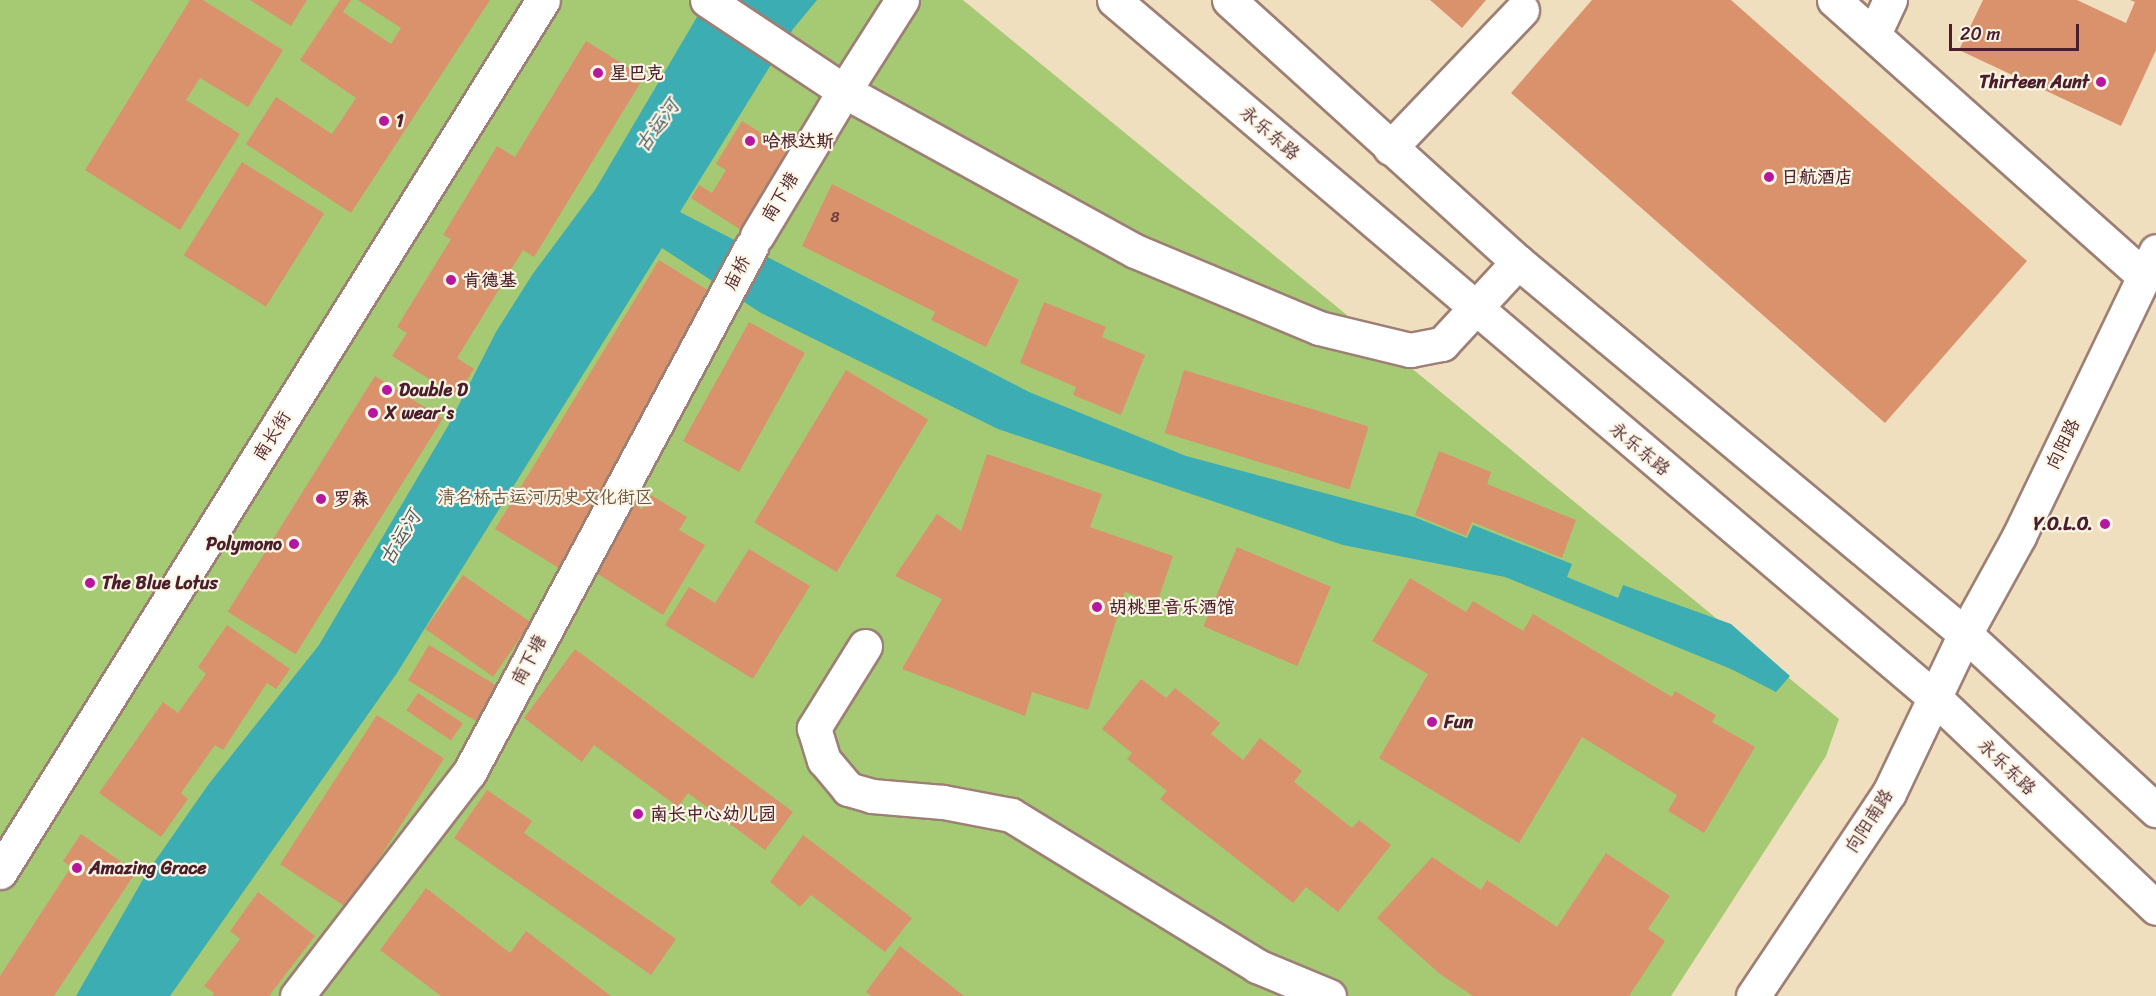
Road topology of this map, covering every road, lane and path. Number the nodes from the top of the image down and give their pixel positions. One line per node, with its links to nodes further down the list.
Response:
1 (543, 0): 21 (street, 南长街)
2 (707, 0): 10 (street)
3 (902, 0): 10 (street, 南下塘)
4 (1114, 0): 16 (street, 永乐东路)
5 (1229, 0): 11 (street)
6 (1834, 0): 9 (street)
7 (1890, 0): 9 (street)
8 (1522, 10): 11 (street)
9 (1874, 34): 14 (street)
10 (844, 91): 12 (street, 南下塘); 16 (street)
11 (1390, 148): 13 (street)
12 (754, 241): 15 (street, 庙桥)
13 (1518, 262): 16 (street); 17 (street)
14 (2150, 263): 17 (street, 向阳路)
15 (724, 300): 23 (street, 南下塘)
16 (1475, 309): 19 (street, 永乐东路)
17 (1965, 634): 19 (street, 向阳南路); 20 (street)
18 (865, 646): 24 (street)
19 (1935, 698): 22 (street, 永乐东路); 25 (street, 向阳南路)
20 (2156, 810)
21 (0, 872)
22 (2156, 908)
23 (297, 996)
24 (1329, 996)
25 (1752, 996)

